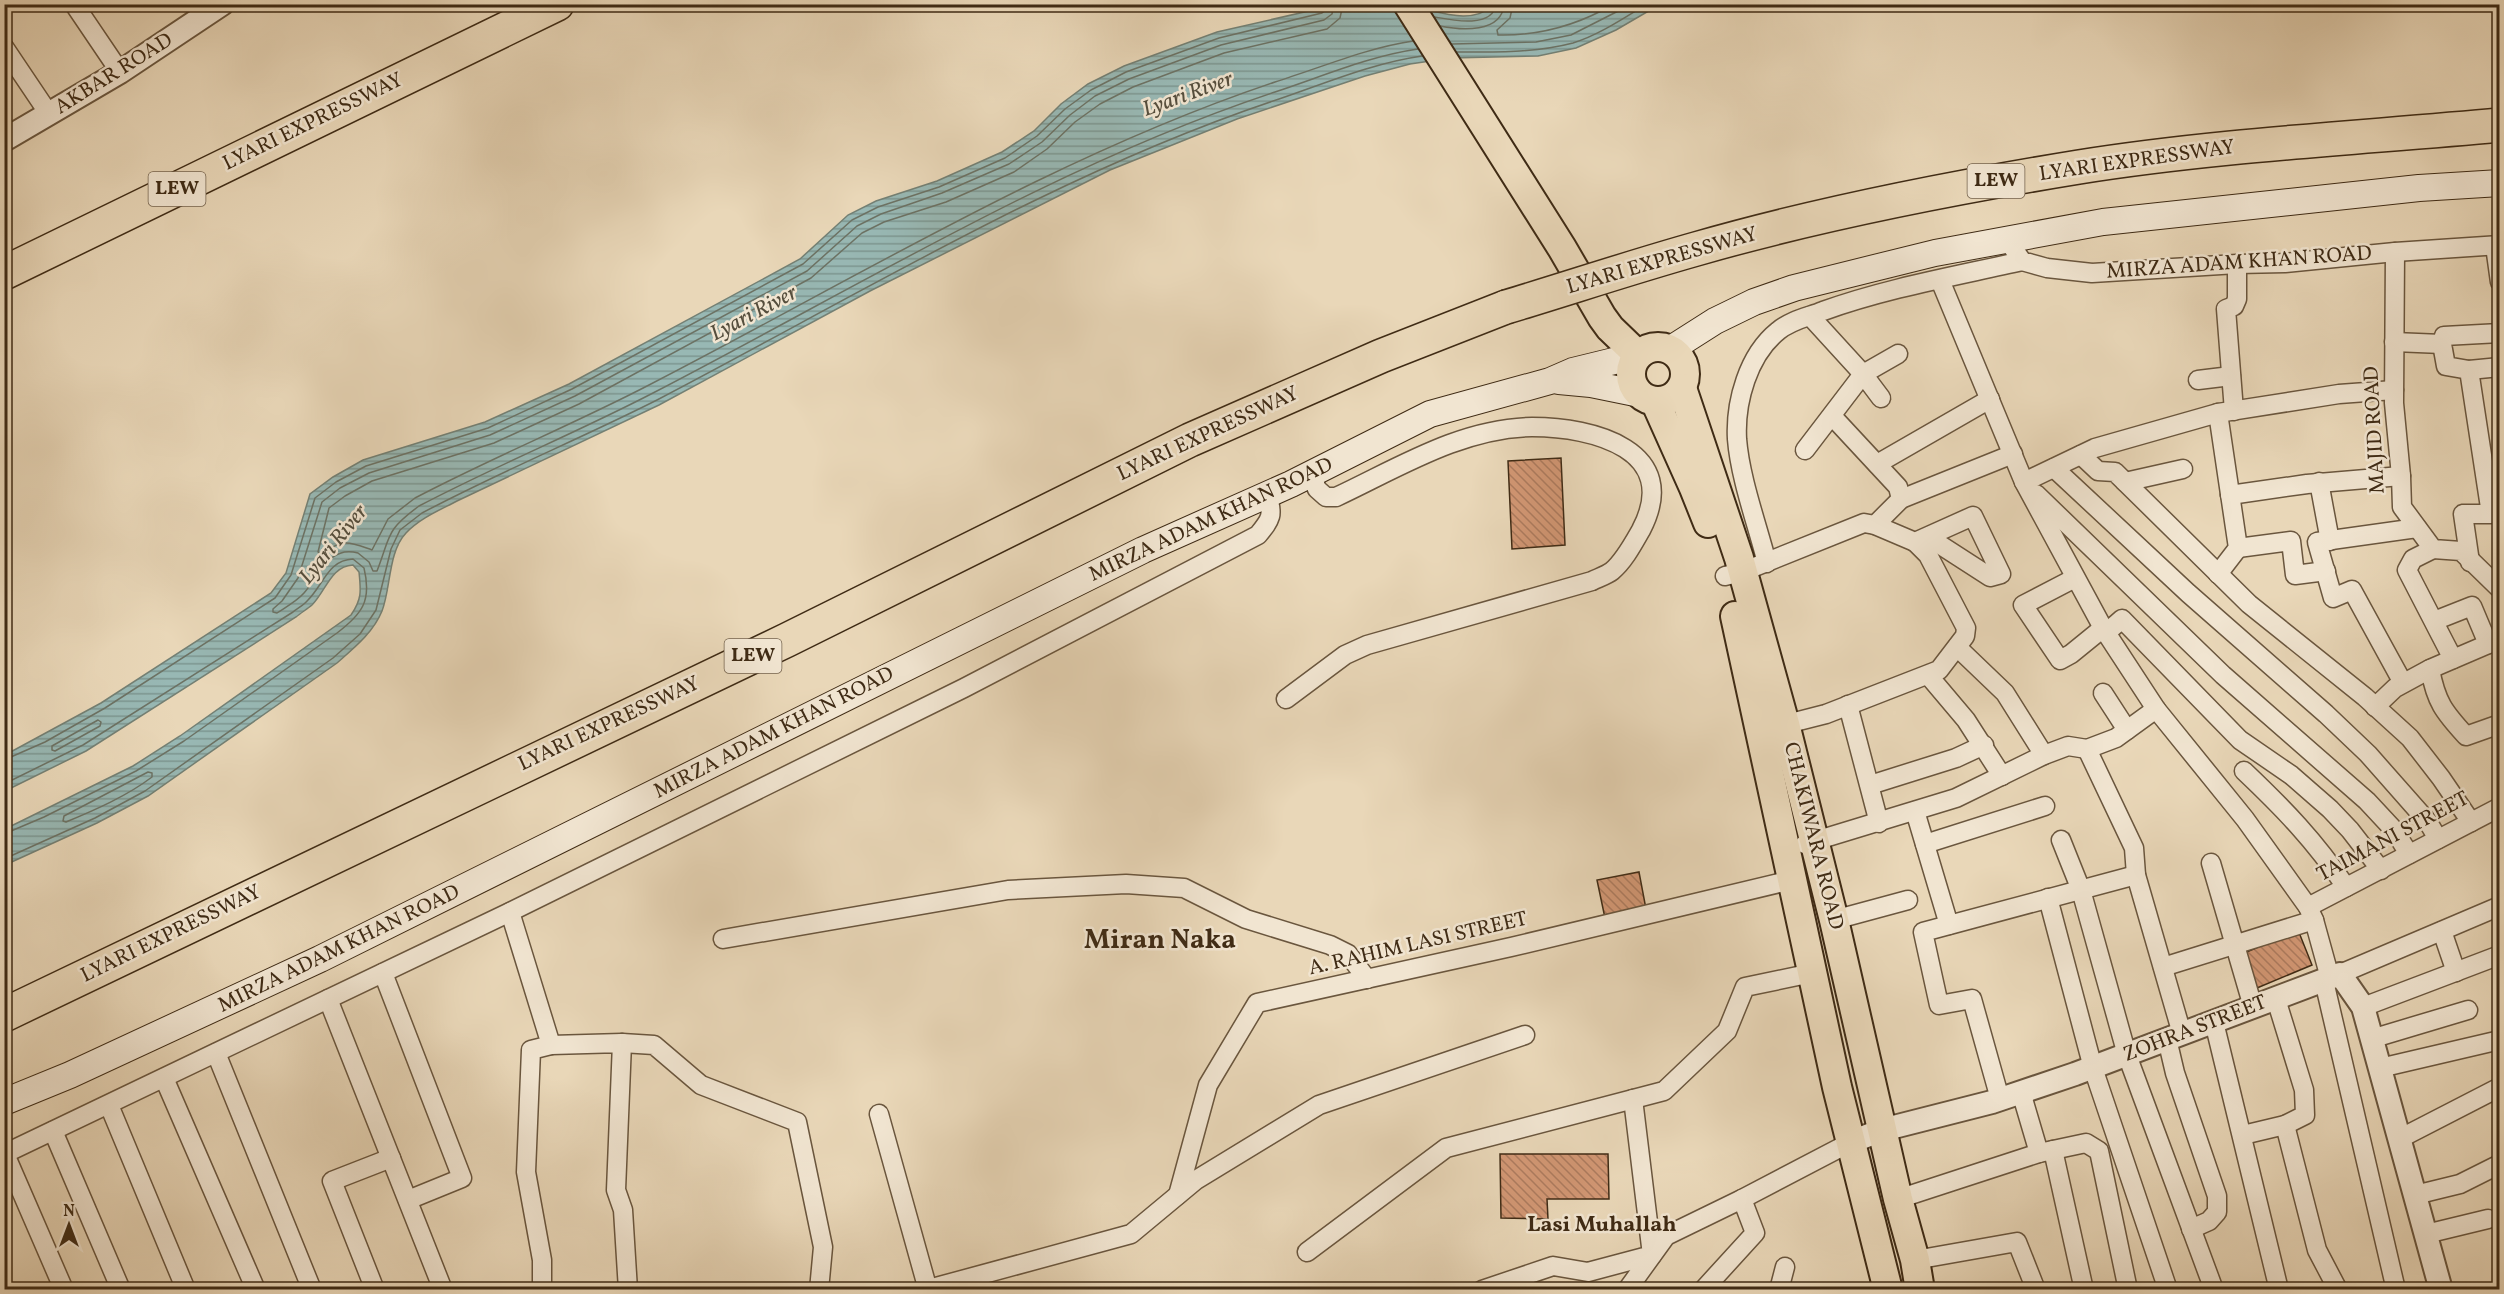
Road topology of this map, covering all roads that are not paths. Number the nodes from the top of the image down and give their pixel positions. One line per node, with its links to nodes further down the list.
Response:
1 (74, 4): 6 (street)
2 (222, 4): 6 (street, AKBAR ROAD)
3 (557, 4): 16 (highway, LYARI EXPRESSWAY / LEW)
4 (1408, 4): 25 (main road)
5 (4, 47): 7 (street)
6 (120, 72): 7 (street, AKBAR ROAD)
7 (49, 114): 9 (street, AKBAR ROAD)
8 (2499, 125): 126 (highway, LYARI EXPRESSWAY / LEW, bridge)
9 (4, 140)
10 (2499, 183): 11 (main road, MIRZA ADAM KHAN ROAD)
11 (1990, 244): 14 (street, MIRZA ADAM KHAN ROAD); 23 (main road, MIRZA ADAM KHAN ROAD)
12 (2497, 245): 13 (street, MIRZA ADAM KHAN ROAD); 18 (street)
13 (2395, 252): 15 (street, MIRZA ADAM KHAN ROAD); 21 (street, MAJID ROAD)
14 (2022, 261): 15 (street, MIRZA ADAM KHAN ROAD); 17 (street)
15 (2237, 264): 29 (street)
16 (4, 273)
17 (1940, 280): 19 (street); 36 (street)
18 (2499, 282)
19 (1810, 316): 28 (street); 60 (street)
20 (2499, 333): 22 (street)
21 (2394, 342): 22 (street); 33 (street, MAJID ROAD)
22 (2442, 344): 27 (street)
23 (1671, 350): 25 (main road); 32 (main road)
24 (1898, 354): 28 (street)
25 (1637, 357): 31 (main road, MIRZA ADAM KHAN ROAD); 34 (main road)
26 (2499, 367): 27 (street)
27 (2469, 370): 42 (street)
28 (1863, 374): 35 (street); 38 (street)
29 (2231, 376): 30 (street); 37 (street)
30 (2198, 380)
31 (1550, 381): 34 (main road, MIRZA ADAM KHAN ROAD); 46 (main road, MIRZA ADAM KHAN ROAD)
32 (1682, 388): 34 (main road); 60 (main road, CHAKIWARA ROAD)
33 (2394, 390): 37 (street); 47 (street, MAJID ROAD)
34 (1647, 397): 60 (main road, CHAKIWARA ROAD)
35 (1881, 398)
36 (1990, 399): 40 (street); 43 (street)
37 (2226, 412): 41 (street); 52 (street)
38 (1833, 417): 39 (street); 43 (street)
39 (1805, 450)
40 (2013, 454): 48 (street); 53 (street)
41 (2081, 454): 44 (street); 49 (street)
42 (2491, 459): 59 (street)
43 (1877, 464): 53 (street)
44 (2054, 468): 48 (street); 92 (street)
45 (2183, 469): 49 (street)
46 (1311, 474): 51 (main road, MIRZA ADAM KHAN ROAD); 74 (street)
47 (2401, 476): 50 (street); 55 (street, MAJID ROAD)
48 (2024, 482): 63 (street); 97 (street)
49 (2125, 482): 62 (street)
50 (2319, 482): 52 (street); 56 (street)
51 (1267, 495): 107 (street); 142 (main road, MIRZA ADAM KHAN ROAD)
52 (2230, 495): 57 (street)
53 (1901, 499): 54 (street)
54 (1875, 525): 60 (street); 68 (street)
55 (2417, 528): 56 (street); 58 (street, MAJID ROAD)
56 (2330, 541): 61 (street)
57 (2238, 548): 61 (street); 62 (street)
58 (2433, 549): 59 (street); 65 (street)
59 (2470, 562): 64 (street)
60 (1745, 570): 79 (main road, CHAKIWARA ROAD)
61 (2326, 571): 72 (street)
62 (2218, 573): 76 (street)
63 (2074, 578): 66 (street); 66 (street)
64 (2499, 589)
65 (2434, 621): 67 (street); 69 (street)
66 (2105, 631): 77 (street); 99 (street)
67 (2494, 641): 69 (street)
68 (1957, 646): 71 (street); 83 (street)
69 (2453, 659): 70 (street)
70 (2430, 669): 72 (street); 78 (street)
71 (1928, 675): 75 (street); 81 (street)
72 (2403, 683): 76 (street)
73 (2103, 693): 80 (street)
74 (1286, 699)
75 (1848, 705): 79 (street); 86 (street)
76 (2375, 707): 90 (street)
77 (2156, 709): 80 (street); 108 (street)
78 (2499, 724)
79 (1773, 727): 94 (main road, CHAKIWARA ROAD); 96 (main road, CHAKIWARA ROAD)
80 (2127, 730): 82 (street)
81 (1984, 745): 85 (street); 86 (street)
82 (2087, 749): 83 (street); 100 (street)
83 (2044, 755): 85 (street)
84 (2244, 771): 102 (street)
85 (2002, 776): 89 (street)
86 (1870, 785): 91 (street)
87 (2045, 807): 95 (street)
88 (2499, 807): 90 (street, TAIMANI STREET)
89 (1915, 812): 91 (street); 95 (street)
90 (2471, 822): 92 (street, TAIMANI STREET)
91 (1880, 823): 94 (street)
92 (2438, 839): 97 (street, TAIMANI STREET)
93 (2061, 840): 103 (street)
94 (1815, 842): 96 (street); 109 (main road, CHAKIWARA ROAD)
95 (1925, 844): 110 (street)
96 (1786, 848): 101 (main road, CHAKIWARA ROAD)
97 (2409, 854): 99 (street, TAIMANI STREET)
98 (2211, 863): 113 (street)
99 (2380, 870): 102 (street, TAIMANI STREET)
100 (2136, 875): 103 (street); 115 (street)
101 (1792, 879): 118 (main road, CHAKIWARA ROAD); 120 (street, A. RAHIM LASI STREET)
102 (2346, 887): 108 (street, TAIMANI STREET)
103 (2081, 890): 104 (street); 135 (street)
104 (2048, 898): 110 (street); 136 (street)
105 (1908, 900): 109 (street)
106 (2499, 906): 111 (street, ZOHRA STREET)
107 (510, 912): 117 (street); 133 (street)
108 (2311, 913): 113 (street, TAIMANI STREET); 119 (street)
109 (1834, 920): 146 (main road, CHAKIWARA ROAD)
110 (1949, 925): 140 (street)
111 (2442, 931): 116 (street); 119 (street, ZOHRA STREET)
112 (723, 939): 120 (street)
113 (2235, 946): 115 (street, TAIMANI STREET); 123 (street)
114 (2499, 956): 116 (street)
115 (2163, 967): 129 (street)
116 (2456, 972): 124 (street)
117 (383, 973): 121 (street); 159 (street)
118 (1812, 973): 141 (street); 150 (main road, CHAKIWARA ROAD)
119 (2331, 978): 122 (street, ZOHRA STREET); 124 (street); 191 (street)
120 (1367, 979): 155 (street, A. RAHIM LASI STREET)
121 (328, 999): 134 (street); 153 (street)
122 (2276, 999): 123 (street, ZOHRA STREET); 145 (street)
123 (2253, 1007): 127 (street, ZOHRA STREET)
124 (2363, 1007): 130 (street)
125 (2468, 1010): 130 (street)
126 (4, 1015)
127 (2214, 1022): 129 (street, ZOHRA STREET); 148 (street)
128 (1525, 1035): 155 (street)
129 (2175, 1037): 135 (street, ZOHRA STREET); 161 (street)
130 (2372, 1040): 137 (street)
131 (2499, 1040): 137 (street)
132 (622, 1043): 133 (street); 176 (street); 177 (street)
133 (551, 1045): 175 (street)
134 (216, 1053): 138 (street); 172 (street)
135 (2127, 1055): 136 (street, ZOHRA STREET); 161 (street)
136 (2093, 1068): 140 (street, ZOHRA STREET); 187 (street)
137 (2380, 1068): 149 (street)
138 (164, 1078): 143 (street); 171 (street)
139 (2499, 1087): 149 (street)
140 (2011, 1095): 146 (street, ZOHRA STREET); 151 (street)
141 (1634, 1099): 163 (street); 164 (street)
142 (4, 1102)
143 (109, 1105): 147 (street); 170 (street)
144 (879, 1114): 167 (street)
145 (2285, 1125): 148 (street); 190 (street)
146 (1882, 1130): 150 (street, ZOHRA STREET); 158 (main road, CHAKIWARA ROAD)
147 (53, 1131): 152 (street); 169 (street)
148 (2243, 1135): 189 (street)
149 (2400, 1139): 156 (street)
150 (1851, 1142): 157 (street); 182 (main road, CHAKIWARA ROAD)
151 (2046, 1151): 158 (street); 185 (street); 186 (street)
152 (5, 1154): 168 (street)
153 (392, 1158): 159 (street); 173 (street)
154 (2499, 1164): 156 (street)
155 (1178, 1195): 167 (street)
156 (2415, 1196): 162 (street)
157 (1742, 1199): 164 (street); 180 (street)
158 (1898, 1199): 165 (main road, CHAKIWARA ROAD)
159 (408, 1200): 174 (street)
160 (2488, 1219): 162 (street)
161 (2191, 1229): 188 (street)
162 (2426, 1234): 192 (street)
163 (1307, 1252)
164 (1652, 1255): 178 (street); 179 (street)
165 (1915, 1260): 183 (main road, CHAKIWARA ROAD); 184 (street)
166 (1785, 1268): 181 (street)
167 (927, 1289)
168 (64, 1290)
169 (121, 1290)
170 (186, 1290)
171 (256, 1290)
172 (312, 1290)
173 (375, 1290)
174 (443, 1290)
175 (542, 1290)
176 (628, 1290)
177 (819, 1290)
178 (1482, 1290)
179 (1627, 1290)
180 (1703, 1290)
181 (1779, 1290)
182 (1888, 1290)
183 (1920, 1290)
184 (2036, 1290)
185 (2084, 1290)
186 (2128, 1290)
187 (2168, 1290)
188 (2214, 1290)
189 (2279, 1290)
190 (2338, 1290)
191 (2396, 1290)
192 (2441, 1290)

